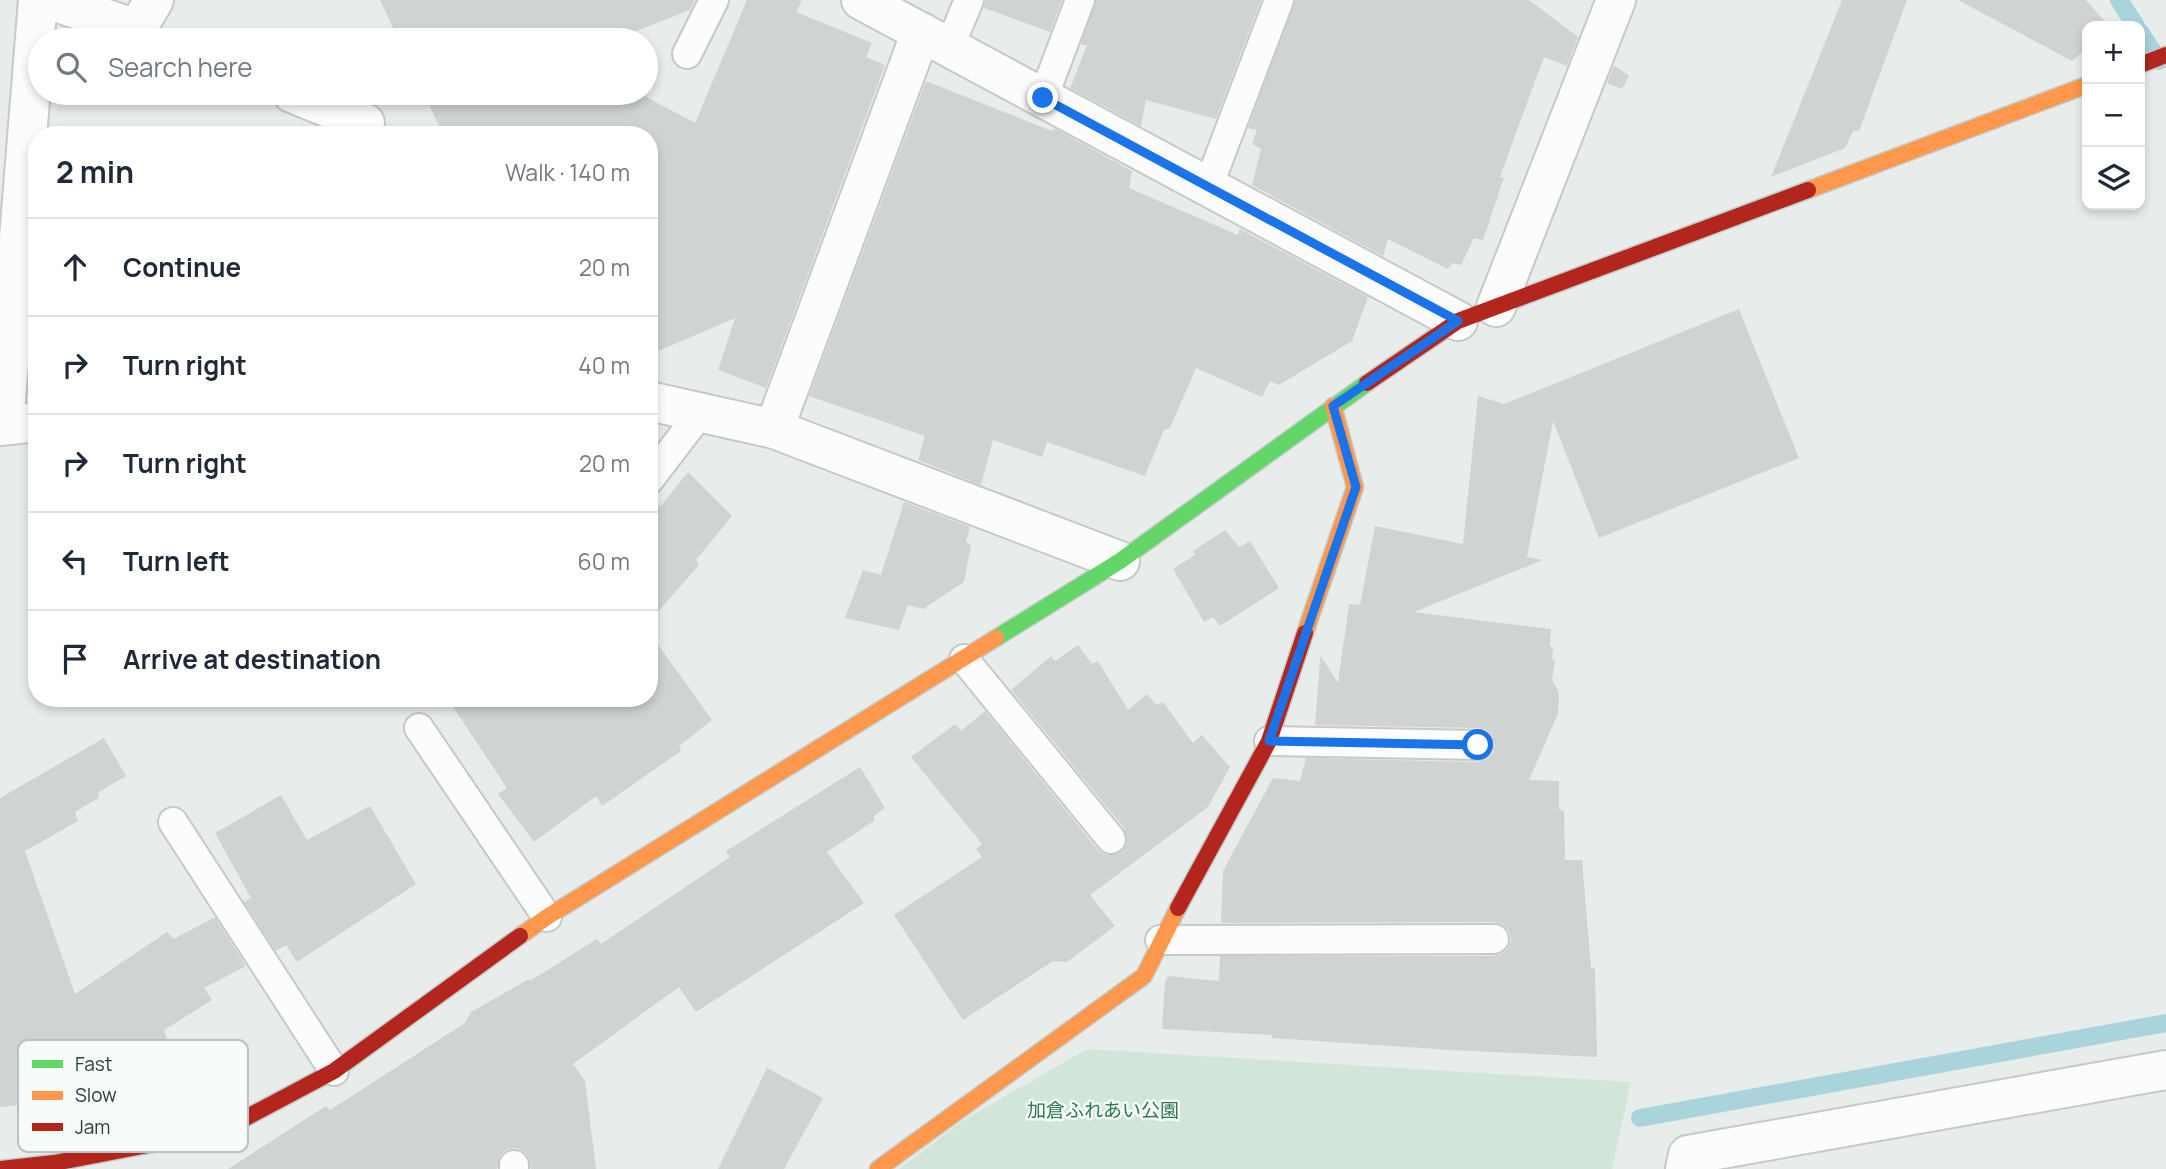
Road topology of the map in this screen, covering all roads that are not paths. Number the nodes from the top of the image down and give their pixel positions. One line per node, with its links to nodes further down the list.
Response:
1 (38, 0): 10 (street)
2 (49, 0): 9 (street)
3 (714, 0): 12 (lane)
4 (861, 0): 11 (street)
5 (969, 0): 11 (lane)
6 (1080, 0): 16 (lane)
7 (1279, 0): 22 (lane)
8 (1616, 0): 23 (street)
9 (151, 23)
10 (36, 28)
11 (935, 40): 16 (street); 29 (street)
12 (687, 54)
13 (2166, 55): 14 (street)
14 (2145, 63)
15 (2082, 87): 23 (street)
16 (1043, 98): 22 (street)
17 (32, 105): 20 (street)
18 (321, 105): 19 (street)
19 (365, 123)
20 (31, 126)
21 (28, 170): 28 (street)
22 (1208, 187): 24 (street)
23 (1496, 307): 24 (street)
24 (1458, 321): 26 (street)
25 (658, 402): 27 (street)
26 (1333, 406): 31 (street); 34 (street)
27 (701, 412): 29 (street); 30 (lane)
28 (13, 424)
29 (774, 429): 31 (street)
30 (658, 468)
31 (1121, 561): 32 (street)
32 (964, 659): 37 (lane); 38 (street)
33 (419, 728): 38 (lane)
34 (1269, 741): 35 (lane); 40 (street)
35 (1478, 745)
36 (173, 822): 42 (lane)
37 (1111, 839)
38 (547, 917): 42 (street)
39 (1494, 939): 40 (lane)
40 (1160, 940): 46 (street)
41 (2166, 1070): 47 (street)
42 (334, 1071): 43 (street)
43 (248, 1117)
44 (111, 1152): 45 (street)
45 (0, 1169)
46 (878, 1169)
47 (1685, 1169)

